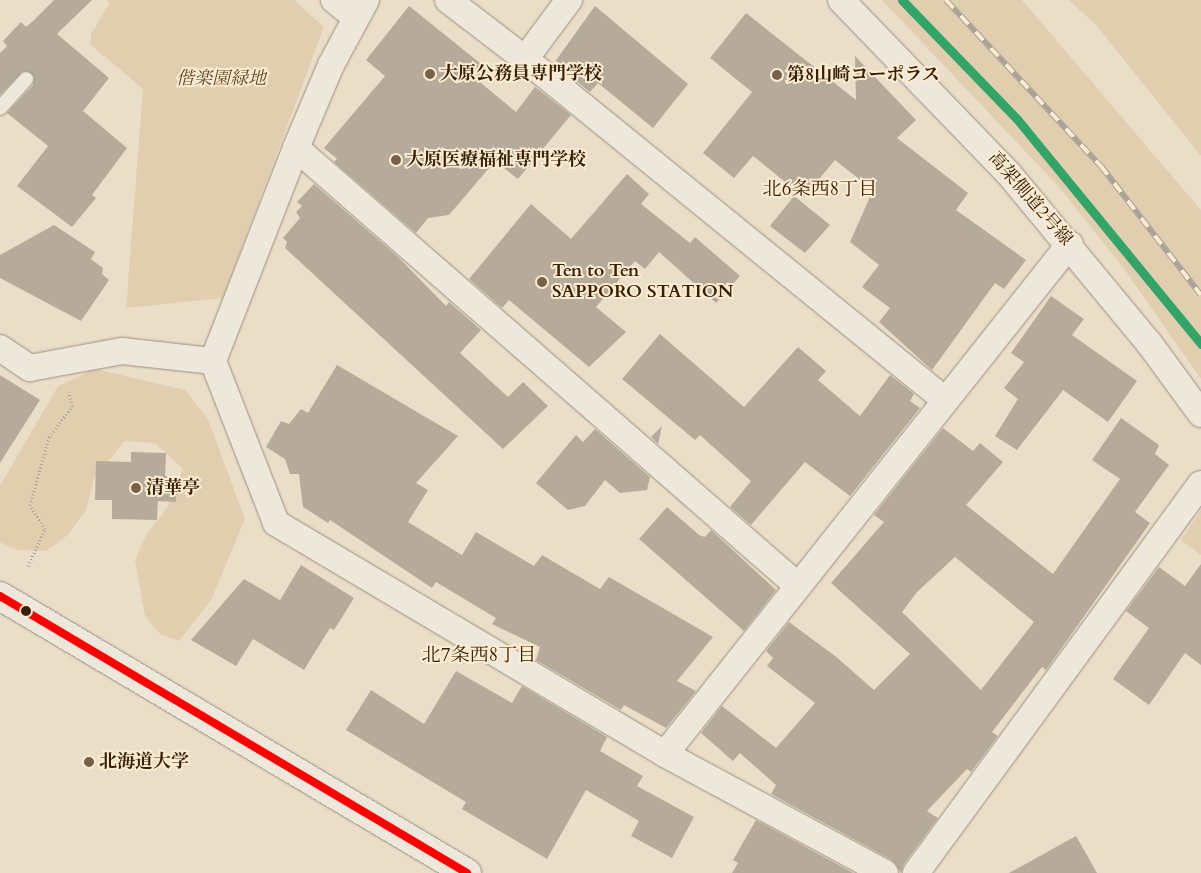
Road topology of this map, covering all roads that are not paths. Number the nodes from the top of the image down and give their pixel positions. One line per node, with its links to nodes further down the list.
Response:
1 (334, 0): 5 (street)
2 (448, 0): 6 (street)
3 (569, 0): 6 (street)
4 (841, 0): 10 (street, 高架側道2号線)
5 (360, 8): 9 (street)
6 (525, 59): 13 (street)
7 (26, 78): 8 (lane)
8 (0, 108)
9 (296, 148): 12 (street); 16 (street)
10 (1070, 244): 13 (street); 14 (street, 高架側道2号線)
11 (0, 348): 12 (street)
12 (213, 361): 18 (street)
13 (945, 400): 16 (street)
14 (1201, 414)
15 (1201, 484): 21 (street)
16 (798, 586): 18 (street)
17 (0, 596): 19 (street)
18 (665, 754): 20 (street)
19 (467, 873)
20 (885, 873)
21 (916, 873)

